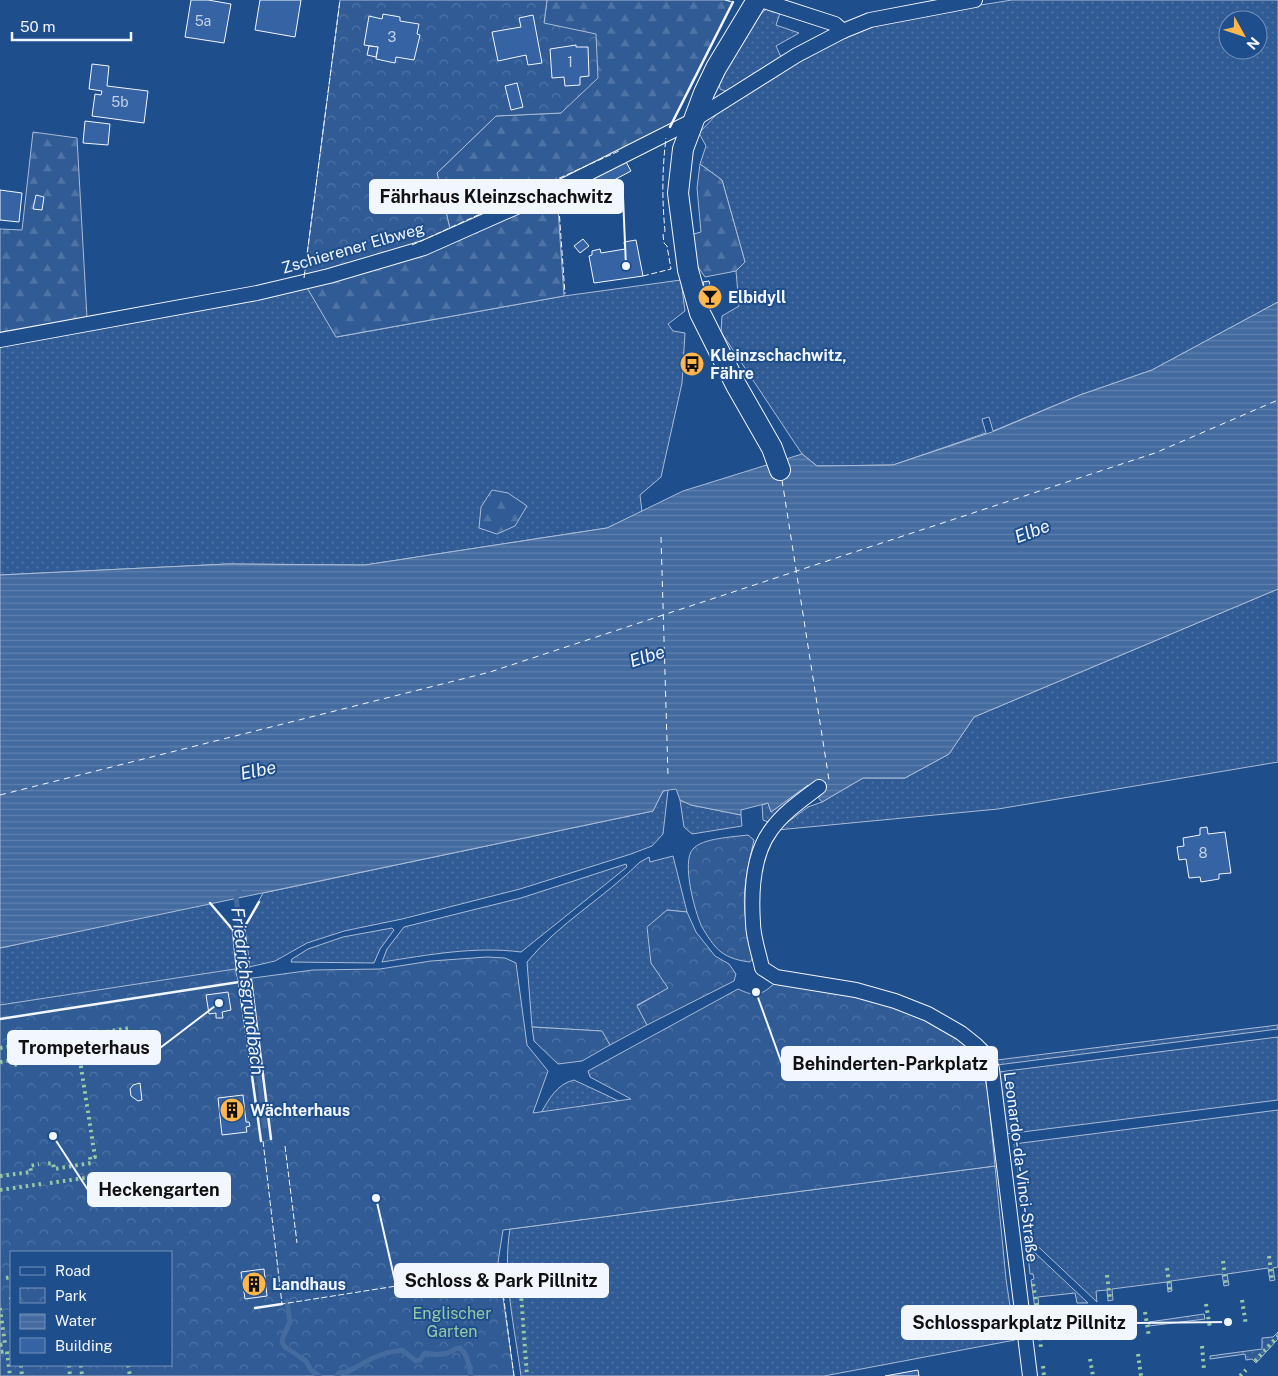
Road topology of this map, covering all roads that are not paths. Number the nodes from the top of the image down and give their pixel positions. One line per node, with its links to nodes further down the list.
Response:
1 (757, 0): 5 (street)
2 (761, 0): 4 (street)
3 (975, 0): 4 (street, Zschierener Elbweg)
4 (842, 31): 5 (street, Zschierener Elbweg)
5 (692, 121): 6 (street, Zschierener Elbweg); 7 (street)
6 (0, 340)
7 (780, 470)
8 (819, 787): 9 (street, Leonardo-da-Vinci-Straße)
9 (1030, 1376)

